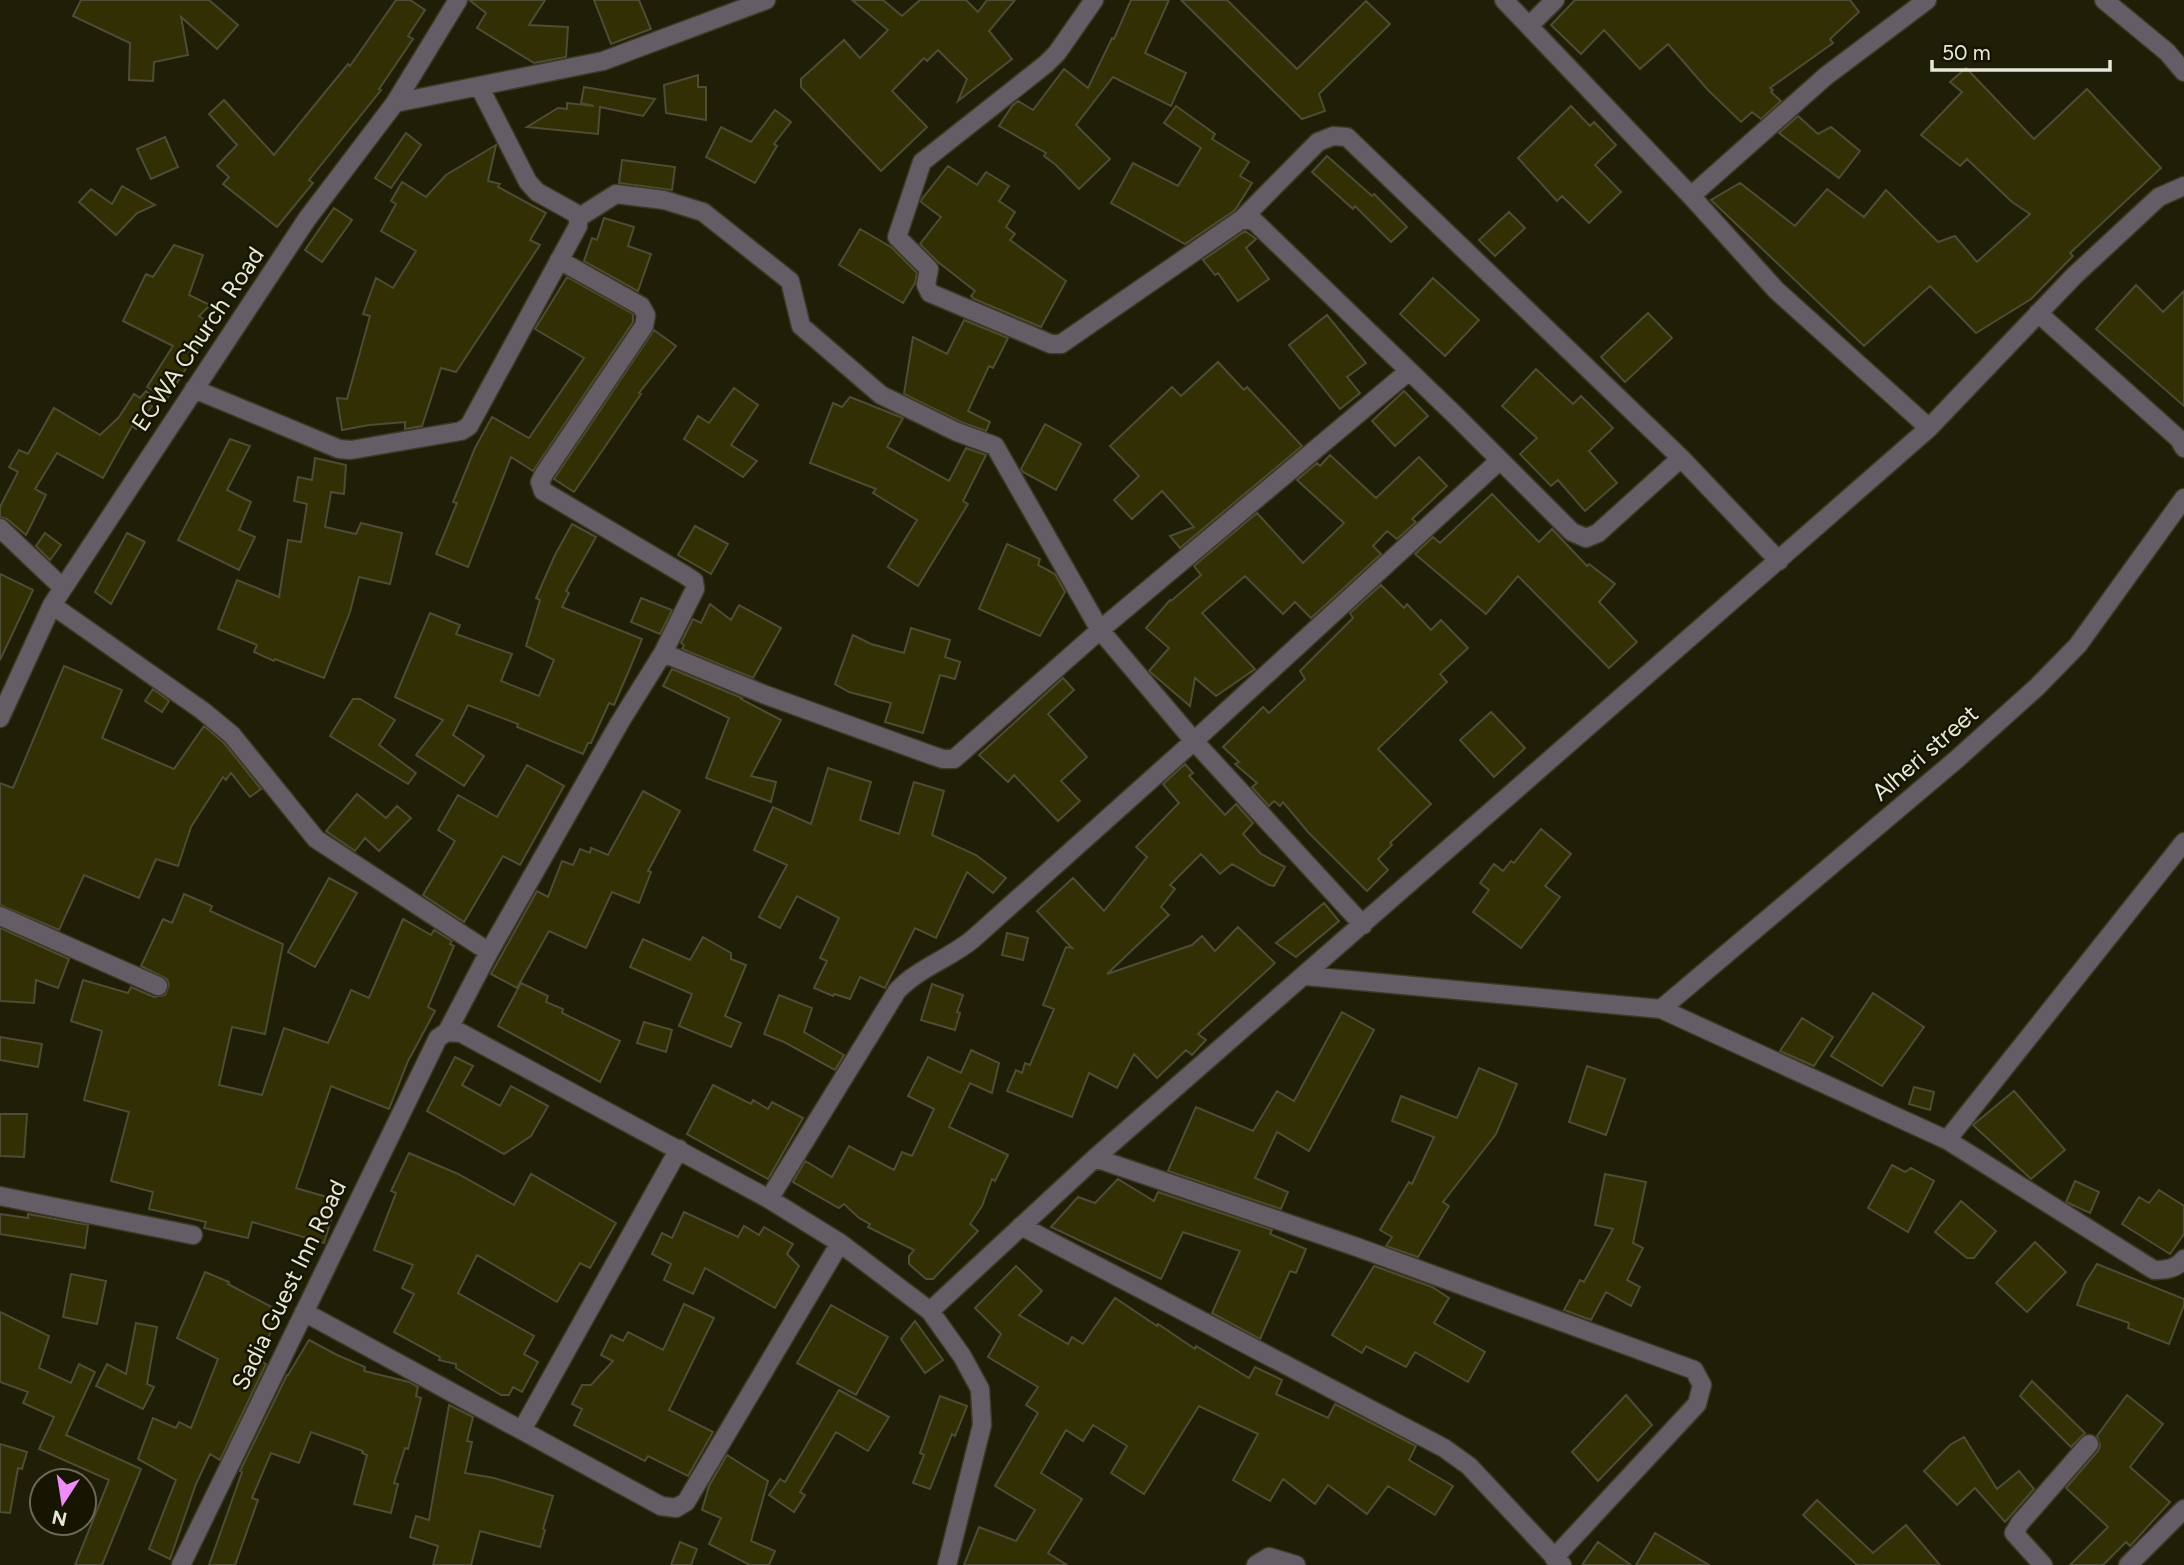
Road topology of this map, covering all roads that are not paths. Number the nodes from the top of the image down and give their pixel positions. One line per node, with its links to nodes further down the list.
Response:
1 (458, 0): 11 (street, ECWA Church Road)
2 (766, 0): 10 (street)
3 (1094, 0): 15 (street)
4 (1504, 0): 8 (street)
5 (1556, 0): 8 (street)
6 (1927, 0): 13 (street)
7 (2104, 0): 9 (street)
8 (1530, 25): 13 (street)
9 (2184, 72)
10 (480, 86): 11 (street); 14 (street)
11 (395, 103): 19 (street, ECWA Church Road)
12 (2184, 186): 17 (street)
13 (1691, 196): 20 (street)
14 (578, 218): 16 (street); 29 (street)
15 (1242, 219): 18 (street); 22 (street)
16 (559, 261): 19 (street); 30 (street, Sadia Guest Inn Road)
17 (2038, 313): 20 (street); 21 (street)
18 (1409, 371): 23 (street); 29 (street)
19 (194, 389): 27 (street, ECWA Church Road)
20 (1929, 428): 26 (street)
21 (2184, 448)
22 (1681, 458): 23 (street); 26 (street)
23 (1499, 461): 32 (street)
24 (2184, 498): 39 (street, Alheri street)
25 (0, 528): 27 (street)
26 (1779, 561): 35 (street)
27 (63, 588): 28 (street, ECWA Church Road)
28 (52, 606): 31 (street, ECWA Church Road); 36 (street)
29 (1100, 630): 30 (street); 32 (street)
30 (663, 653): 36 (street, Sadia Guest Inn Road)
31 (0, 718)
32 (1194, 741): 35 (street); 45 (street)
33 (2184, 842): 41 (street)
34 (0, 916): 38 (street)
35 (1363, 925): 37 (street)
36 (489, 952): 40 (street, Sadia Guest Inn Road)
37 (1306, 975): 39 (street); 43 (street)
38 (158, 986)
39 (1661, 1009): 41 (street)
40 (447, 1032): 42 (street); 51 (street, Sadia Guest Inn Road)
41 (1947, 1140): 49 (street)
42 (679, 1149): 45 (street); 52 (street)
43 (1095, 1158): 46 (street); 55 (street)
44 (0, 1196): 47 (street)
45 (769, 1199): 48 (street)
46 (1021, 1226): 50 (street); 55 (street)
47 (193, 1235)
48 (840, 1243): 50 (street); 52 (street)
49 (2184, 1259)
50 (930, 1311): 57 (street)
51 (304, 1312): 52 (street); 56 (street, Sadia Guest Inn Road)
52 (522, 1430)
53 (2089, 1444): 60 (street)
54 (2184, 1509): 61 (street)
55 (1558, 1562)
56 (181, 1565)
57 (947, 1565)
58 (1256, 1565): 59 (street)
59 (1296, 1565)
60 (2043, 1565)
61 (2127, 1565)

